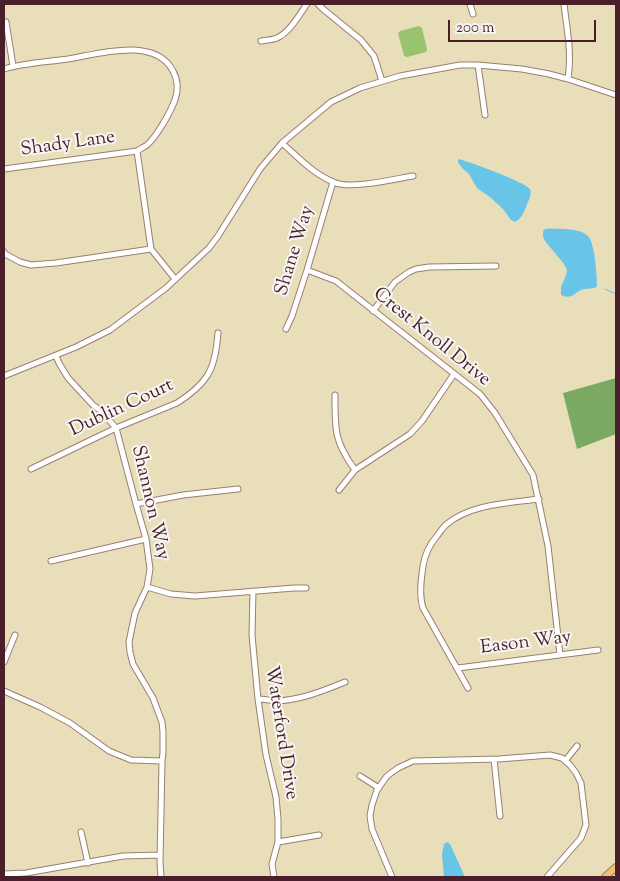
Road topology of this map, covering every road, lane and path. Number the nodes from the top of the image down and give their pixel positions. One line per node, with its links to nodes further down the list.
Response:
1 (307, 4): 7 (street)
2 (318, 4): 12 (street)
3 (470, 4): 5 (street)
4 (564, 4): 11 (street)
5 (473, 14)
6 (6, 22): 9 (street)
7 (261, 41)
8 (478, 65): 11 (street); 12 (street); 14 (street)
9 (13, 66): 10 (street); 16 (street)
10 (4, 69)
11 (568, 79): 13 (street)
12 (382, 81): 15 (street)
13 (616, 95)
14 (485, 115)
15 (282, 143): 19 (street); 24 (street)
16 (137, 151): 17 (street, Shady Lane); 20 (street)
17 (4, 169)
18 (413, 176): 19 (street)
19 (333, 182): 23 (street, Shane Way)
20 (151, 249): 21 (street); 24 (street)
21 (4, 252)
22 (496, 266): 25 (street)
23 (307, 270): 25 (street, Crest Knoll Drive); 26 (street, Shane Way)
24 (175, 279): 28 (street)
25 (374, 311): 29 (street, Crest Knoll Drive)
26 (286, 329)
27 (218, 333): 32 (street, Dublin Court)
28 (56, 356): 30 (street); 32 (street, Shannon Way)
29 (454, 374): 34 (street); 37 (street, Crest Knoll Drive)
30 (4, 376)
31 (335, 395): 34 (street)
32 (116, 428): 33 (street, Dublin Court); 38 (street, Shannon Way)
33 (31, 469)
34 (355, 470): 36 (street)
35 (238, 490): 38 (street)
36 (338, 490)
37 (539, 499): 46 (street, Crest Knoll Drive); 48 (street)
38 (136, 504): 39 (street, Shannon Way)
39 (146, 539): 40 (street); 41 (street, Shannon Way)
40 (51, 561)
41 (147, 587): 43 (street); 55 (street, Shannon Way)
42 (306, 588): 43 (street)
43 (253, 592): 52 (street, Waterford Drive)
44 (15, 635): 47 (street)
45 (598, 650): 46 (street, Eason Way)
46 (560, 655): 48 (street, Eason Way)
47 (4, 662)
48 (458, 668): 50 (street)
49 (345, 682): 52 (street)
50 (468, 688)
51 (4, 691): 55 (street)
52 (258, 699): 62 (street, Waterford Drive)
53 (577, 746): 56 (street)
54 (494, 759): 56 (street); 58 (street); 59 (street)
55 (162, 761): 63 (street, Shannon Way)
56 (565, 761): 70 (street)
57 (360, 776): 58 (street)
58 (379, 788): 69 (street)
59 (500, 816)
60 (81, 832): 64 (street)
61 (319, 835): 62 (street)
62 (278, 842): 68 (street, Waterford Drive)
63 (160, 855): 64 (street); 67 (street, Shannon Way)
64 (88, 863): 66 (street)
65 (616, 867): 71 (main road)
66 (4, 874)
67 (161, 877)
68 (274, 877)
69 (392, 877)
70 (547, 877)
71 (605, 877)

